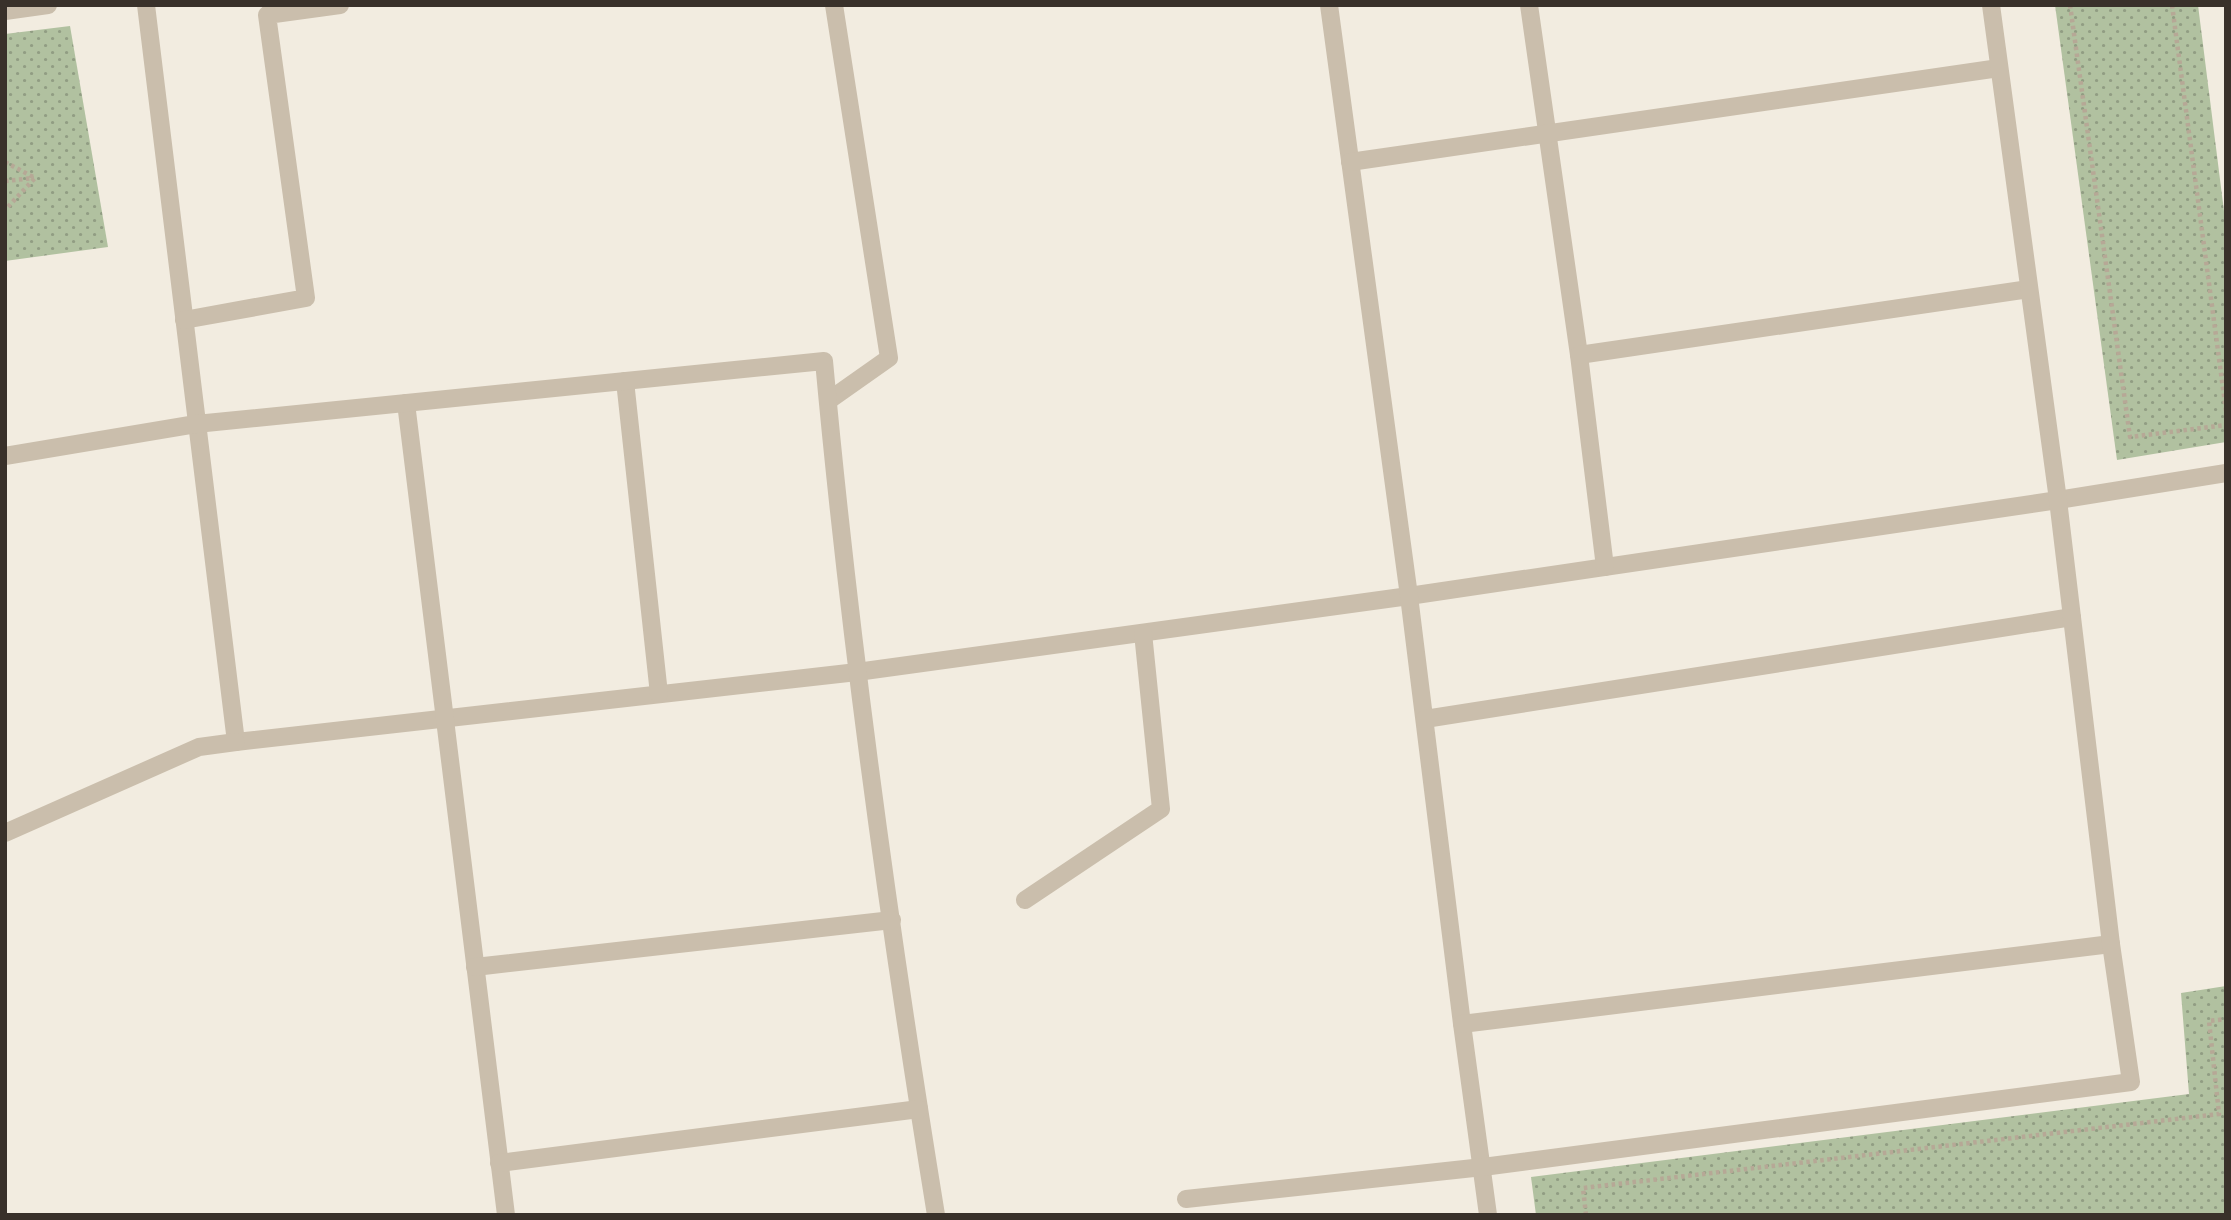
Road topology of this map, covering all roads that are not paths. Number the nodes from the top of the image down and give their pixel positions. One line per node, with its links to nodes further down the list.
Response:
1 (48, 5): 8 (street)
2 (146, 5): 13 (street)
3 (340, 5): 13 (street)
4 (834, 5): 16 (street)
5 (1329, 5): 11 (street)
6 (1529, 5): 10 (street)
7 (1991, 5): 9 (street)
8 (5, 11)
9 (1999, 68): 10 (street); 12 (street)
10 (1547, 134): 11 (street); 14 (street)
11 (1350, 162): 23 (street)
12 (2029, 289): 14 (street); 21 (street)
13 (184, 320): 18 (street)
14 (1579, 355): 22 (street)
15 (625, 381): 16 (street); 17 (street); 27 (street)
16 (828, 401): 26 (street)
17 (406, 403): 18 (street); 28 (street)
18 (196, 424): 19 (street); 30 (street)
19 (5, 456)
20 (2226, 473): 21 (street)
21 (2058, 500): 22 (street); 24 (street)
22 (1605, 567): 23 (street)
23 (1409, 596): 25 (street); 29 (street)
24 (2072, 617): 29 (street); 34 (street)
25 (1143, 632): 26 (street); 32 (street)
26 (857, 672): 27 (street); 33 (street)
27 (659, 694): 28 (street)
28 (446, 719): 30 (street); 35 (street)
29 (1425, 719): 36 (street)
30 (236, 742): 31 (street)
31 (5, 833)
32 (1025, 900)
33 (892, 920): 35 (street); 37 (street)
34 (2111, 944): 36 (street); 39 (street)
35 (475, 967): 38 (street)
36 (1462, 1024): 39 (street)
37 (919, 1110): 38 (street); 42 (street)
38 (499, 1163): 41 (street)
39 (1483, 1167): 40 (street); 43 (street)
40 (1186, 1199)
41 (506, 1215)
42 (936, 1215)
43 (1488, 1215)

